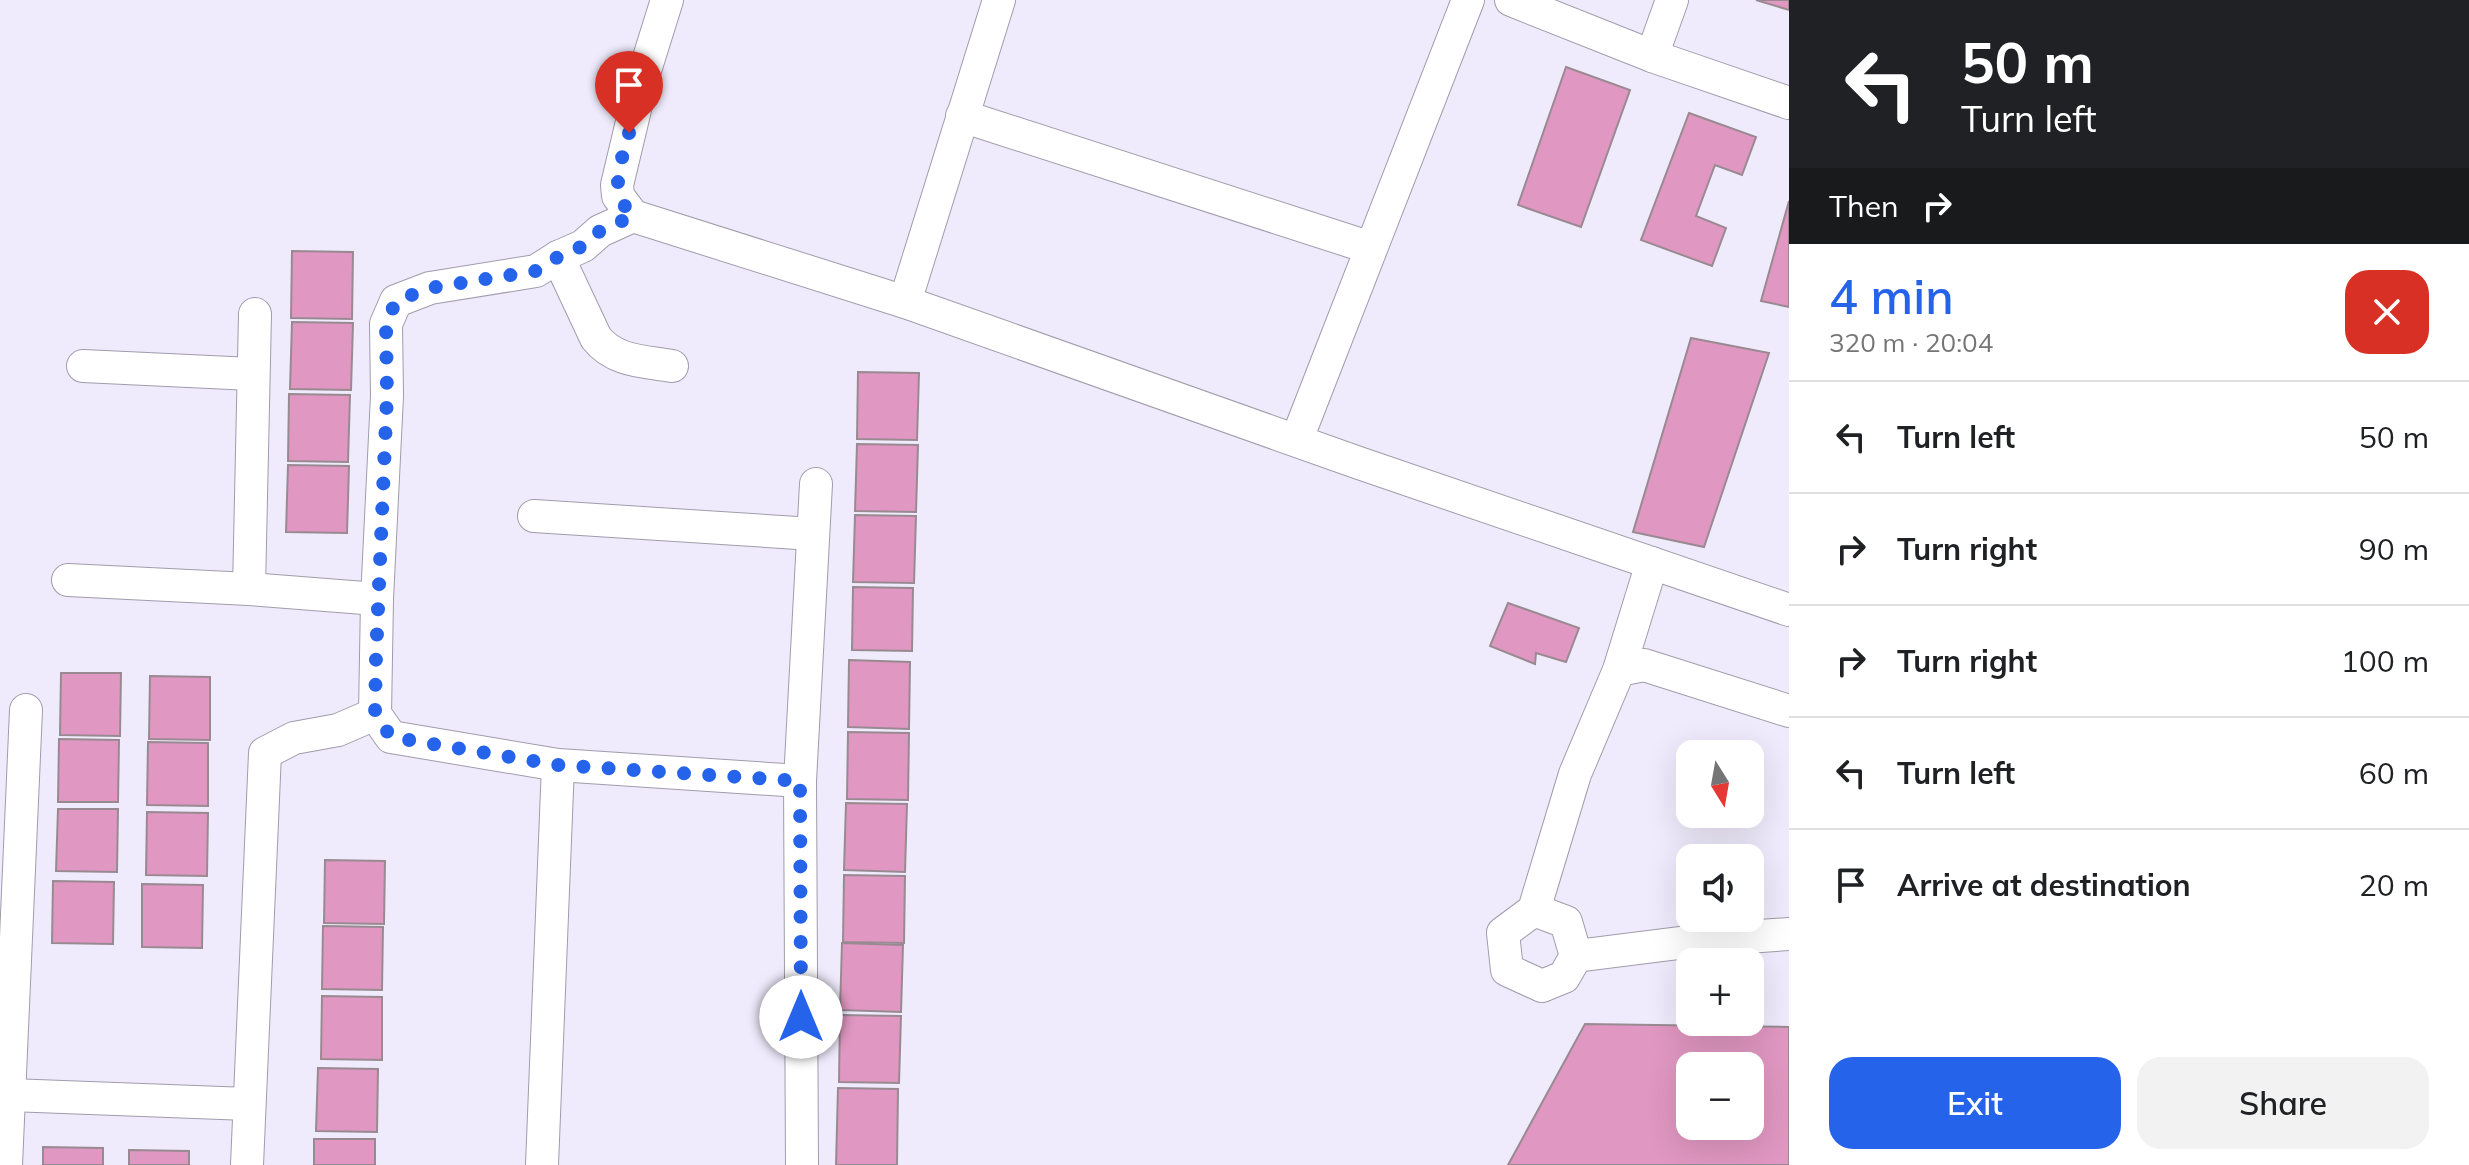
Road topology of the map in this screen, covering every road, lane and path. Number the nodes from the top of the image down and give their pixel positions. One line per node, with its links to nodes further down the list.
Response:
1 (667, 0): 9 (street)
2 (999, 0): 8 (street)
3 (1468, 0): 10 (street)
4 (1511, 0): 6 (street)
5 (1672, 0): 6 (street)
6 (1652, 56): 7 (street)
7 (1789, 103)
8 (962, 116): 10 (street); 12 (street)
9 (633, 216): 11 (street); 12 (street)
10 (1371, 248): 17 (street)
11 (558, 257): 15 (street); 24 (street)
12 (905, 302): 17 (street)
13 (255, 314): 16 (street)
14 (83, 366): 16 (street)
15 (672, 366)
16 (252, 374): 23 (street)
17 (1297, 439): 21 (street)
18 (816, 484): 20 (street)
19 (534, 516): 20 (street)
20 (813, 534): 31 (street)
21 (1652, 563): 25 (street); 26 (street)
22 (68, 580): 23 (street)
23 (249, 589): 24 (street)
24 (377, 599): 29 (street)
25 (1789, 610)
26 (1619, 670): 28 (street); 32 (street)
27 (26, 710): 35 (street)
28 (1789, 711)
29 (375, 714): 30 (street); 36 (street)
30 (558, 765): 31 (street); 39 (street)
31 (800, 781): 40 (street)
32 (1534, 910): 34 (street); 34 (street)
33 (1789, 934): 34 (street)
34 (1576, 956)
35 (10, 1095): 36 (street); 37 (street)
36 (248, 1104): 38 (street)
37 (6, 1165)
38 (247, 1165)
39 (542, 1165)
40 (802, 1165)

